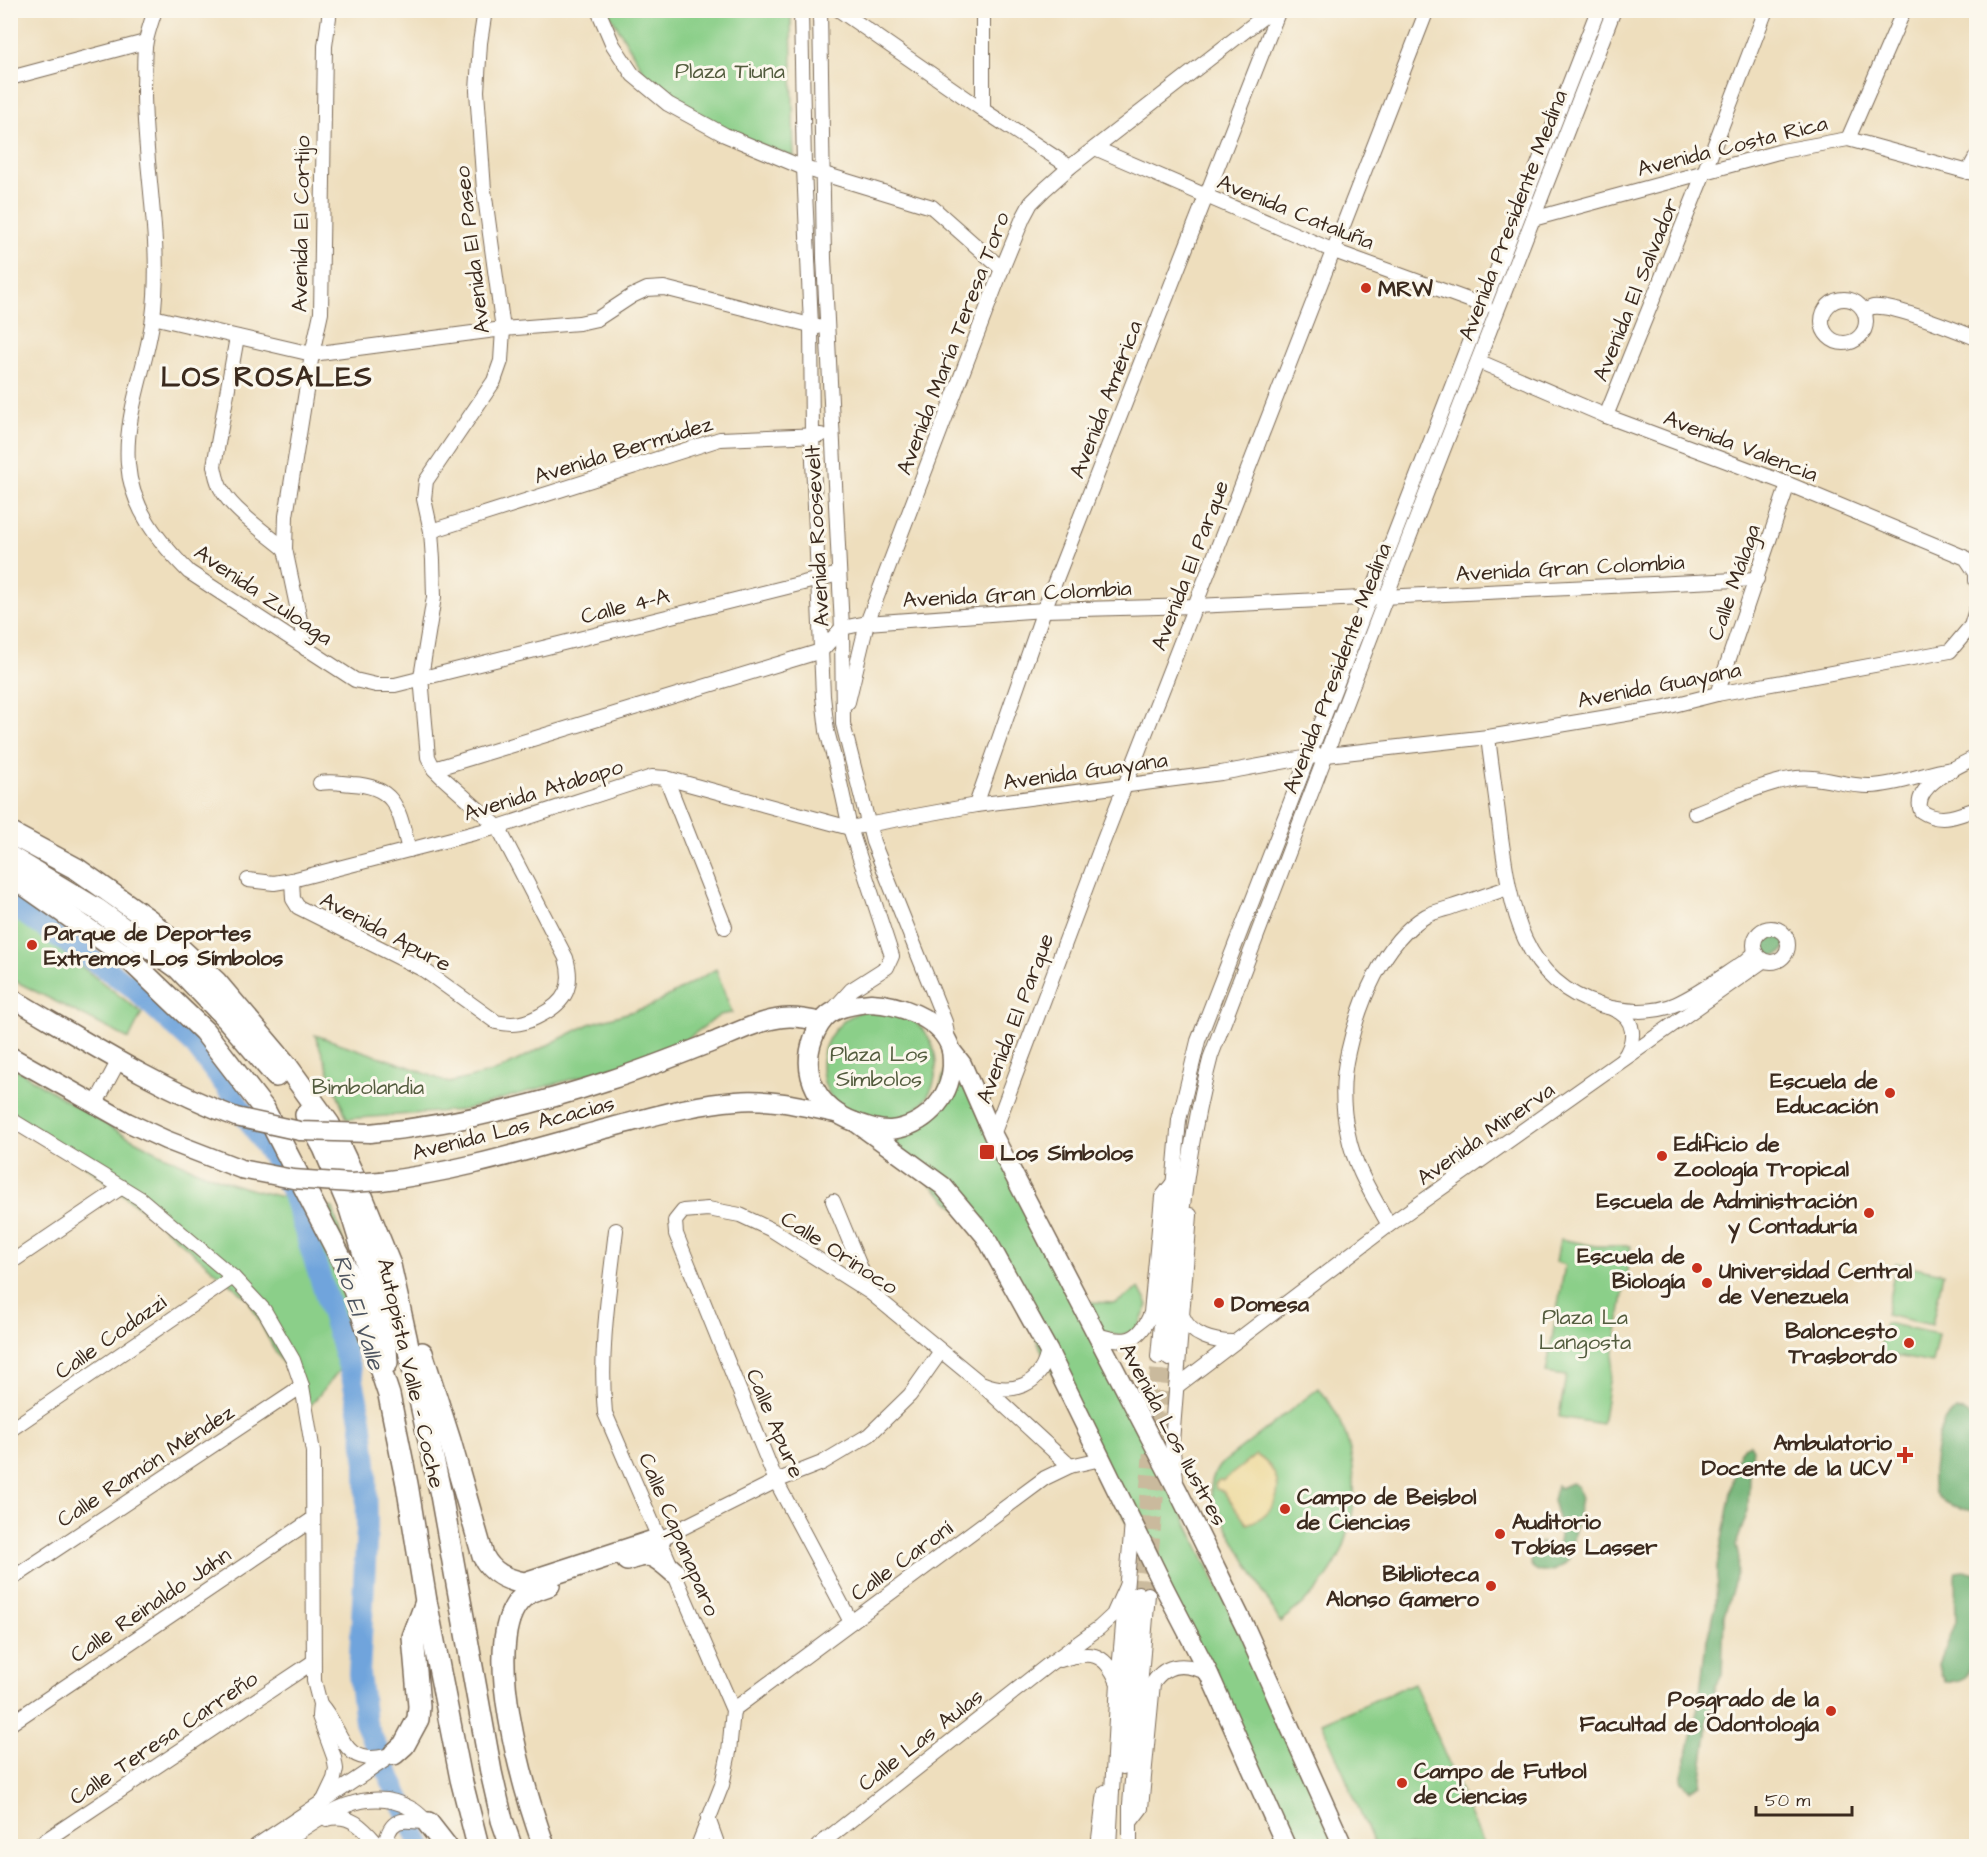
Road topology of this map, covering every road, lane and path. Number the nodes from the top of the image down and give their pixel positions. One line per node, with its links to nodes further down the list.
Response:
1 (155, 10): 16 (street, Avenida Zuloaga)
2 (330, 10): 39 (street, Avenida El Cortijo)
3 (485, 10): 35 (street, Avenida El Paseo)
4 (598, 10): 23 (street)
5 (801, 10): 23 (street, Avenida Roosevelt)
6 (820, 10): 25 (street, Avenida Roosevelt)
7 (839, 10): 18 (street)
8 (983, 10): 18 (street)
9 (1272, 10): 20 (street, Avenida María Teresa Toro)
10 (1279, 10): 27 (street, Avenida América)
11 (1427, 10): 29 (street, Avenida El Parque)
12 (1598, 10): 31 (street, Avenida Presidente Medina)
13 (1614, 10): 28 (street, Avenida Presidente Medina)
14 (1766, 10): 24 (street, Avenida El Salvador)
15 (1904, 10): 19 (street)
16 (146, 42): 17 (street); 33 (street, Avenida Zuloaga)
17 (10, 78)
18 (984, 110): 22 (street)
19 (1848, 139): 24 (street, Avenida Costa Rica); 26 (street, Avenida Costa Rica)
20 (1095, 148): 22 (street, Avenida María Teresa Toro); 27 (street, Avenida Cataluña)
21 (1977, 157): 26 (street)
22 (1070, 167): 30 (street, Avenida María Teresa Toro)
23 (804, 168): 25 (street); 34 (street, Avenida Roosevelt)
24 (1705, 170): 28 (street, Avenida Costa Rica); 41 (street, Avenida El Salvador)
25 (823, 173): 30 (street); 36 (street, Avenida Roosevelt)
26 (1972, 173)
27 (1206, 197): 29 (street, Avenida Cataluña); 54 (street, Avenida América)
28 (1533, 219): 40 (street, Avenida Presidente Medina)
29 (1334, 251): 31 (street, Avenida Cataluña); 53 (street, Avenida El Parque)
30 (1002, 269): 56 (street, Avenida María Teresa Toro)
31 (1485, 306): 51 (street, Avenida Presidente Medina)
32 (1865, 311): 38 (street)
33 (153, 317): 37 (street); 58 (street, Avenida Zuloaga)
34 (811, 325): 35 (street); 36 (street); 43 (street, Avenida Roosevelt)
35 (503, 329): 39 (street); 45 (street, Avenida El Paseo)
36 (827, 329): 42 (street, Avenida Roosevelt)
37 (237, 337): 39 (street); 46 (street)
38 (1977, 338)
39 (312, 354): 46 (street, Avenida El Cortijo)
40 (1478, 361): 41 (street, Avenida Valencia); 52 (street, Avenida Presidente Medina)
41 (1606, 416): 44 (street, Avenida Valencia)
42 (832, 433): 43 (street, Avenida Bermúdez); 47 (street, Avenida Roosevelt)
43 (812, 436): 45 (street, Avenida Bermúdez); 48 (street, Avenida Roosevelt)
44 (1788, 484): 49 (street, Calle Málaga); 50 (street, Avenida Valencia)
45 (431, 531): 60 (street, Avenida El Paseo)
46 (285, 549): 58 (street, Avenida El Cortijo)
47 (839, 574): 48 (street, Calle 4-A); 57 (street, Avenida Roosevelt)
48 (819, 578): 59 (street, Avenida Roosevelt); 60 (street, Calle 4-A)
49 (1757, 579): 52 (street, Avenida Gran Colombia); 61 (street, Calle Málaga)
50 (1977, 582)
51 (1371, 597): 52 (street, Avenida Gran Colombia); 53 (street, Avenida Gran Colombia); 65 (street, Avenida Presidente Medina)
52 (1386, 597): 64 (street, Avenida Presidente Medina)
53 (1196, 606): 54 (street, Avenida Gran Colombia); 71 (street, Avenida El Parque)
54 (1044, 610): 56 (street, Avenida Gran Colombia); 72 (street, Avenida América)
55 (1977, 610): 61 (street, Avenida Guayana)
56 (867, 623): 57 (street, Avenida Gran Colombia); 62 (street, Avenida María Teresa Toro)
57 (842, 628): 59 (street); 62 (street, Avenida Roosevelt)
58 (306, 649): 60 (street, Avenida Zuloaga)
59 (821, 651): 67 (street); 77 (street, Avenida Roosevelt)
60 (421, 677): 67 (street, Avenida El Paseo)
61 (1717, 694): 63 (street, Avenida Guayana)
62 (843, 724): 75 (street, Avenida Roosevelt)
63 (1488, 737): 64 (street, Avenida Guayana); 84 (street)
64 (1326, 754): 65 (street, Avenida Guayana); 98 (street, Avenida Presidente Medina)
65 (1309, 757): 71 (street, Avenida Guayana); 98 (street, Avenida Presidente Medina)
66 (1977, 757): 68 (street)
67 (434, 769): 76 (street)
68 (1952, 769): 73 (street); 74 (street)
69 (666, 777): 76 (street, Avenida Atabapo); 77 (street, Avenida Atabapo); 85 (street)
70 (320, 783): 79 (street)
71 (1125, 786): 72 (street, Avenida Guayana); 97 (street, Avenida El Parque)
72 (976, 805): 75 (street, Avenida Guayana)
73 (1977, 809)
74 (1695, 813)
75 (867, 824): 77 (street, Avenida Guayana); 89 (street, Avenida Roosevelt)
76 (498, 827): 79 (street, Avenida Atabapo); 83 (street, Avenida Apure)
77 (850, 828): 88 (street, Avenida Roosevelt)
78 (10, 833): 105 (highway, Autopista Valle - Coche)
79 (409, 850): 83 (street, Avenida Atabapo)
80 (10, 857): 117 (highway)
81 (10, 879): 117 (highway, Autopista Valle - Coche)
82 (248, 880): 83 (street, Avenida Atabapo)
83 (292, 880)
84 (1508, 888): 87 (street); 101 (street)
85 (725, 927)
86 (10, 997): 91 (main road, Avenida Las Acacias)
87 (1608, 1007): 92 (street); 92 (street, Avenida Minerva)
88 (826, 1017): 89 (main road); 91 (main road, Avenida Las Acacias, bridge); 94 (main road)
89 (950, 1046): 96 (main road); 97 (main road, Avenida Los Ilustres)
90 (10, 1056): 93 (main road, Avenida Las Acacias)
91 (119, 1060): 93 (street)
92 (1620, 1063): 101 (street, Avenida Minerva)
93 (95, 1105): 94 (main road, Avenida Las Acacias, bridge)
94 (835, 1113): 96 (main road)
95 (10, 1119): 99 (street)
96 (855, 1122): 111 (main road)
97 (993, 1135): 109 (main road, Avenida Los Ilustres)
98 (1179, 1183): 108 (street); 109 (street); 113 (street, Avenida Presidente Medina)
99 (122, 1187): 104 (street); 106 (street)
100 (833, 1201): 107 (street)
101 (1389, 1225): 110 (street, Avenida Minerva)
102 (616, 1230): 125 (street, Calle Capanaparo)
103 (676, 1234): 107 (street, Calle Orinoco); 121 (street, Calle Apure)
104 (10, 1263)
105 (390, 1265): 125 (highway); 151 (highway, Autopista Valle - Coche)
106 (232, 1277): 115 (street); 118 (street, Calle Codazzi)
107 (871, 1293): 112 (street, Calle Orinoco)
108 (1183, 1317): 110 (street); 116 (street)
109 (1095, 1334): 122 (main road, Avenida Los Ilustres)
110 (1233, 1342): 116 (street, Avenida Minerva)
111 (1048, 1350): 114 (street, Calle Orinoco); 119 (main road)
112 (941, 1351): 114 (street, Calle Orinoco); 121 (street)
113 (1163, 1358)
114 (979, 1382): 120 (street, Calle Orinoco)
115 (302, 1386): 123 (street); 127 (street, Calle Ramón Méndez)
116 (1176, 1387): 122 (street)
117 (389, 1395): 129 (highway, Autopista Valle - Coche)
118 (10, 1430)
119 (1101, 1459): 120 (street, Calle Caroní); 124 (main road)
120 (1070, 1466): 130 (street, Calle Caroní)
121 (776, 1481): 125 (street); 130 (street, Calle Apure)
122 (1179, 1493): 161 (main road, Avenida Los Ilustres)
123 (313, 1519): 131 (street); 137 (street, Calle Reinaldo Jahn)
124 (1132, 1521): 128 (street); 133 (main road)
125 (660, 1539): 126 (street, Calle Capanaparo)
126 (674, 1572): 136 (street, Calle Capanaparo); 152 (highway)
127 (10, 1580)
128 (1137, 1591): 132 (street, Calle Las Aulas); 134 (street); 141 (street); 158 (street)
129 (426, 1601): 138 (highway); 150 (highway, Autopista Valle - Coche)
130 (851, 1622): 136 (street, Calle Caroní)
131 (313, 1662): 135 (street); 144 (street, Calle Teresa Carreño)
132 (1048, 1665): 134 (street, Calle Las Aulas); 155 (street, Calle Las Aulas)
133 (1209, 1674): 141 (street); 160 (main road)
134 (1118, 1682): 156 (street); 157 (street)
135 (320, 1704): 138 (street); 139 (street)
136 (733, 1710): 140 (street, Calle Capanaparo)
137 (10, 1724)
138 (394, 1754): 139 (street)
139 (324, 1800): 145 (street)
140 (708, 1818): 153 (street, Calle Capanaparo); 154 (street)
141 (1131, 1821): 159 (street)
142 (313, 1823): 143 (street); 146 (street); 147 (street)
143 (428, 1823): 148 (street); 149 (highway)
144 (37, 1846)
145 (256, 1846)
146 (278, 1846)
147 (379, 1846)
148 (385, 1846)
149 (446, 1846)
150 (478, 1846)
151 (511, 1846)
152 (544, 1846)
153 (698, 1846)
154 (718, 1846)
155 (818, 1846)
156 (1098, 1846)
157 (1109, 1846)
158 (1115, 1846)
159 (1130, 1846)
160 (1286, 1846)
161 (1343, 1846)

